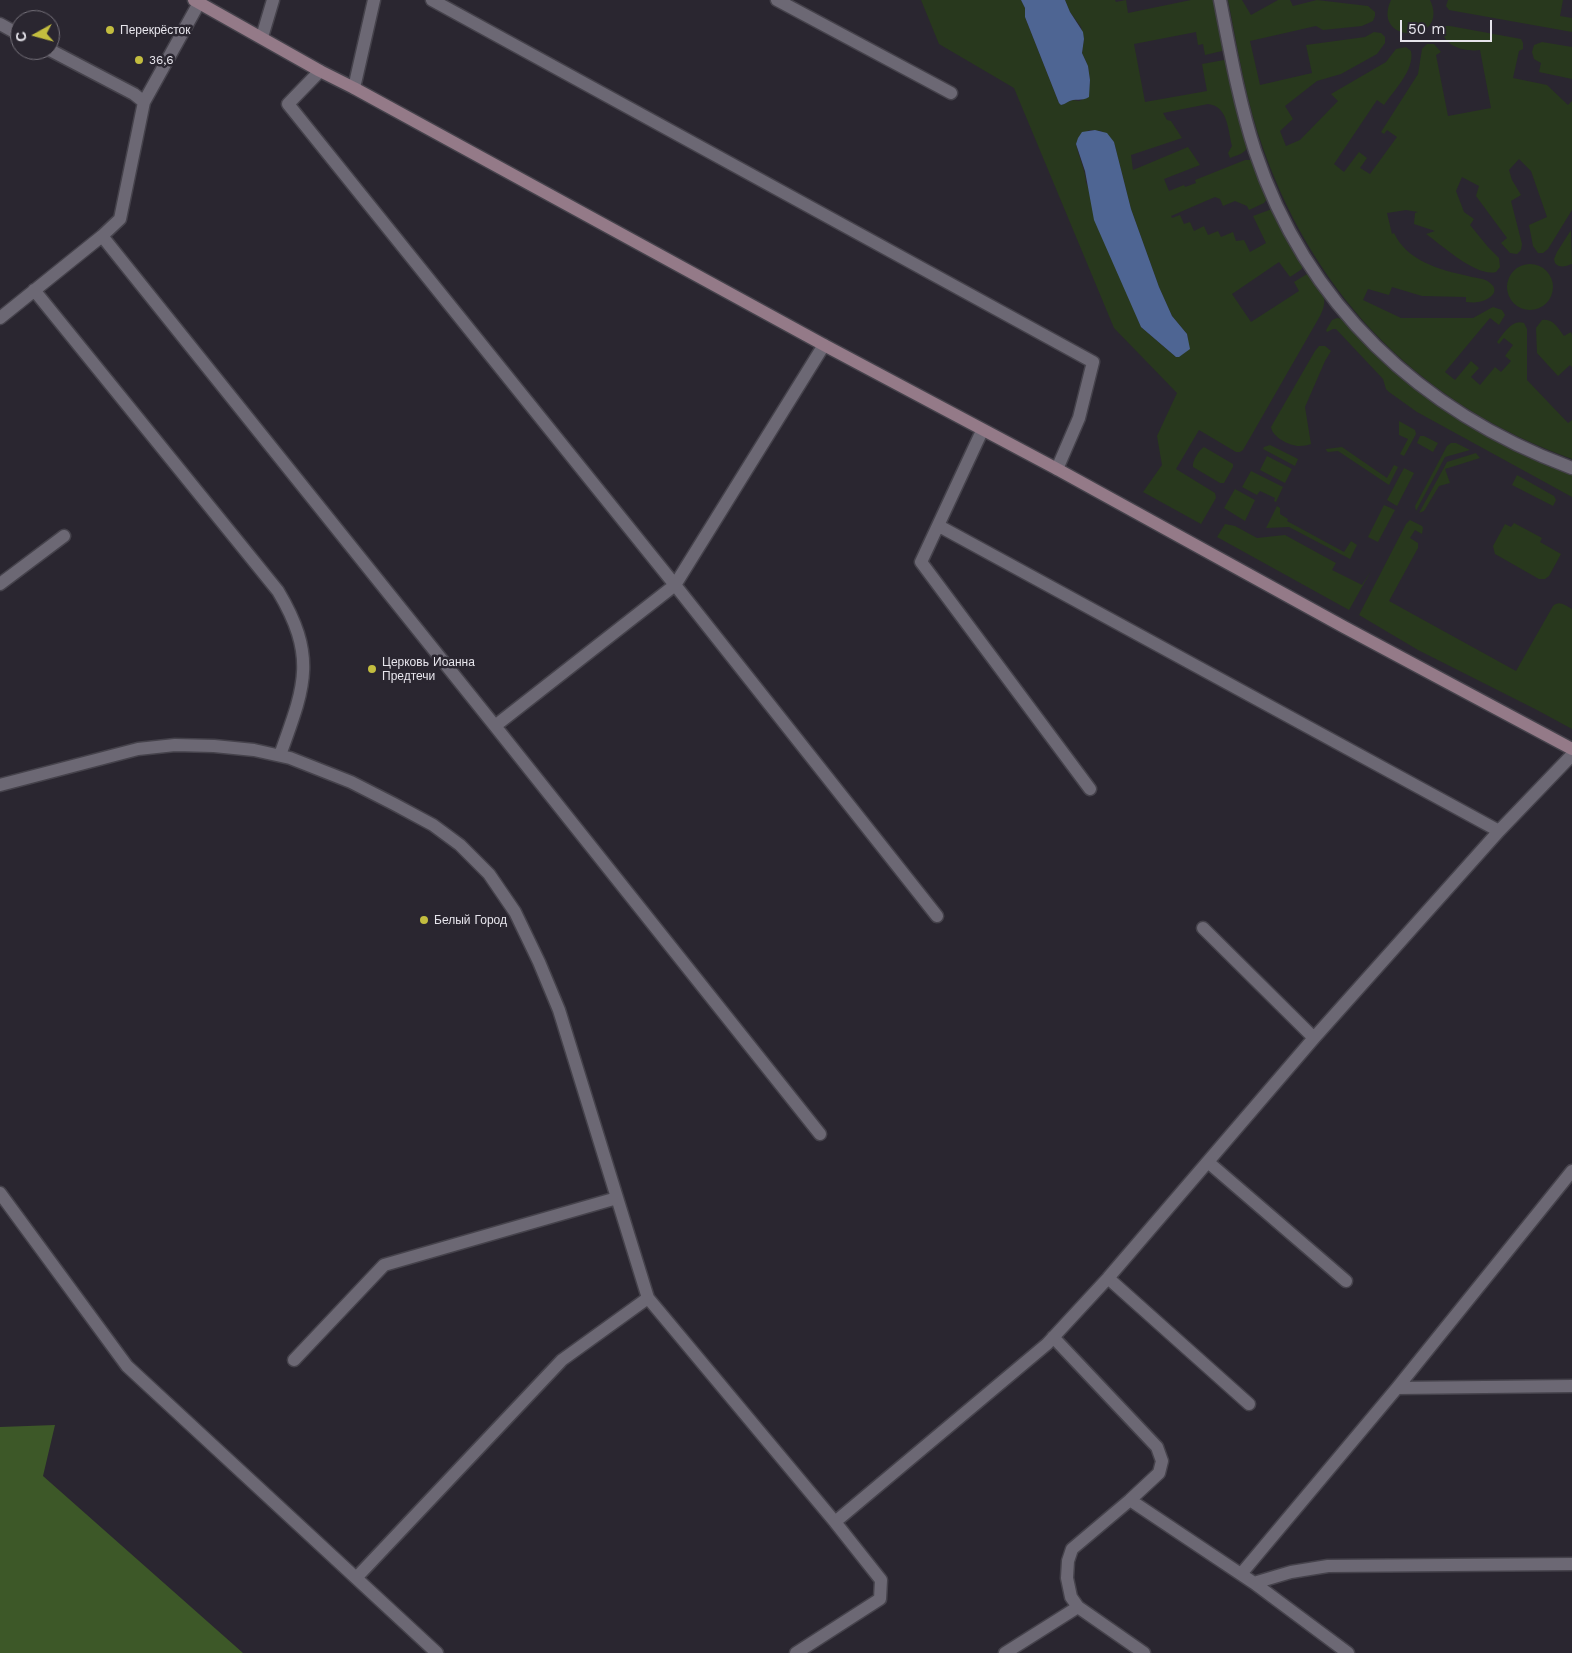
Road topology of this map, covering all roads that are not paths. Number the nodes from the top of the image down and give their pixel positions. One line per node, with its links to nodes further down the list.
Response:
1 (273, 0): 7 (street)
2 (374, 0): 10 (street)
3 (432, 0): 19 (street)
4 (777, 0): 11 (street)
5 (1220, 0): 18 (street)
6 (196, 1): 7 (street); 12 (street)
7 (262, 37): 9 (street)
8 (60, 55): 12 (street)
9 (320, 71): 10 (street); 23 (street)
10 (354, 88): 16 (street)
11 (951, 93)
12 (144, 102): 13 (street)
13 (102, 236): 14 (street); 24 (street)
14 (34, 290): 15 (street); 26 (street)
15 (0, 318)
16 (824, 346): 17 (street); 23 (street)
17 (982, 431): 19 (street); 20 (street)
18 (1572, 468)
19 (1057, 469): 25 (street)
20 (939, 526): 29 (street); 30 (street)
21 (64, 536): 22 (street)
22 (0, 584)
23 (675, 585): 24 (street); 31 (street)
24 (495, 726): 34 (street)
25 (1572, 749)
26 (280, 755): 28 (street); 38 (street)
27 (1572, 755): 30 (street)
28 (0, 785)
29 (1090, 789)
30 (1498, 831): 33 (street)
31 (937, 916)
32 (1203, 928): 33 (street)
33 (1314, 1038): 35 (street)
34 (820, 1134)
35 (1208, 1162): 39 (street); 40 (street)
36 (1572, 1171): 45 (street)
37 (0, 1193): 51 (street)
38 (617, 1198): 41 (street); 43 (street)
39 (1108, 1278): 42 (street); 46 (street)
40 (1346, 1281)
41 (648, 1298): 48 (street); 51 (street)
42 (1053, 1337): 47 (street); 48 (street)
43 (294, 1360)
44 (1572, 1386): 45 (street)
45 (1397, 1388): 50 (street)
46 (1249, 1404)
47 (1130, 1500): 50 (street); 53 (street)
48 (835, 1522): 55 (street)
49 (1572, 1564): 52 (street)
50 (1242, 1574): 52 (street)
51 (356, 1578): 54 (street)
52 (1254, 1582): 58 (street)
53 (1078, 1607): 56 (street); 57 (street)
54 (437, 1653)
55 (796, 1653)
56 (1005, 1653)
57 (1144, 1653)
58 (1348, 1653)

